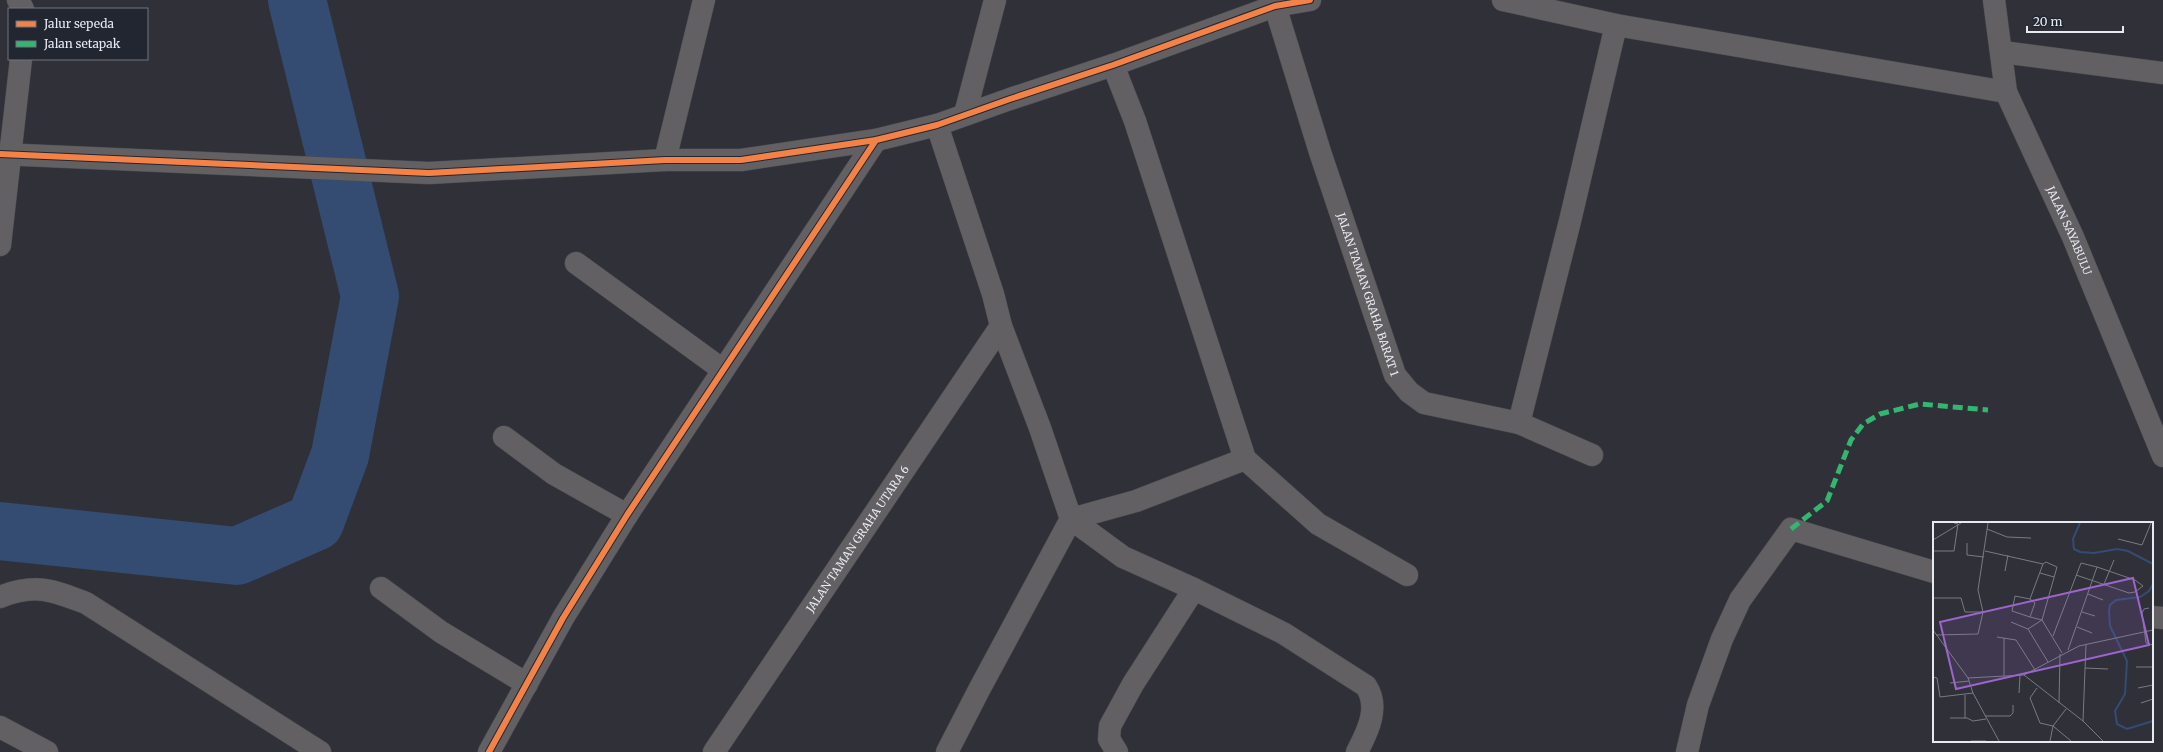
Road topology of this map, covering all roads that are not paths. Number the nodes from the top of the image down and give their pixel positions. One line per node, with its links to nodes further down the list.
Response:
1 (704, 0): 17 (street)
2 (995, 0): 13 (street)
3 (1310, 0): 6 (street)
4 (1503, 0): 7 (street)
5 (1994, 0): 8 (street, JALAN SAYABULU)
6 (1275, 6): 10 (street); 22 (street, JALAN TAMAN GRAHA BARAT 1)
7 (1616, 25): 12 (street); 22 (street)
8 (2002, 52): 11 (street); 12 (street, JALAN SAYABULU)
9 (21, 60): 16 (street)
10 (1113, 65): 13 (street); 26 (street)
11 (2163, 73)
12 (2006, 92): 25 (street, JALAN SAYABULU)
13 (965, 114): 14 (street)
14 (937, 125): 15 (street); 20 (street)
15 (876, 140): 17 (street); 21 (street)
16 (4, 154): 17 (street); 18 (street)
17 (665, 160)
18 (0, 245)
19 (576, 262): 21 (street)
20 (1001, 326): 28 (street); 41 (street, JALAN TAMAN GRAHA UTARA 6)
21 (723, 370): 27 (street)
22 (1519, 423): 24 (street, JALAN TAMAN GRAHA BARAT 1)
23 (504, 437): 27 (street)
24 (1592, 455)
25 (2163, 456)
26 (1246, 459): 28 (street); 30 (street)
27 (627, 515): 36 (street)
28 (1071, 519): 32 (street); 42 (street)
29 (1933, 572): 45 (street)
30 (1407, 575)
31 (381, 588): 36 (street)
32 (1194, 589): 43 (street); 44 (street)
33 (0, 598): 39 (street)
34 (2153, 617): 35 (street)
35 (2163, 618)
36 (527, 684): 40 (street)
37 (0, 727): 38 (street)
38 (47, 752)
39 (320, 752)
40 (489, 752)
41 (714, 752)
42 (947, 752)
43 (1117, 752)
44 (1357, 752)
45 (1687, 752)

